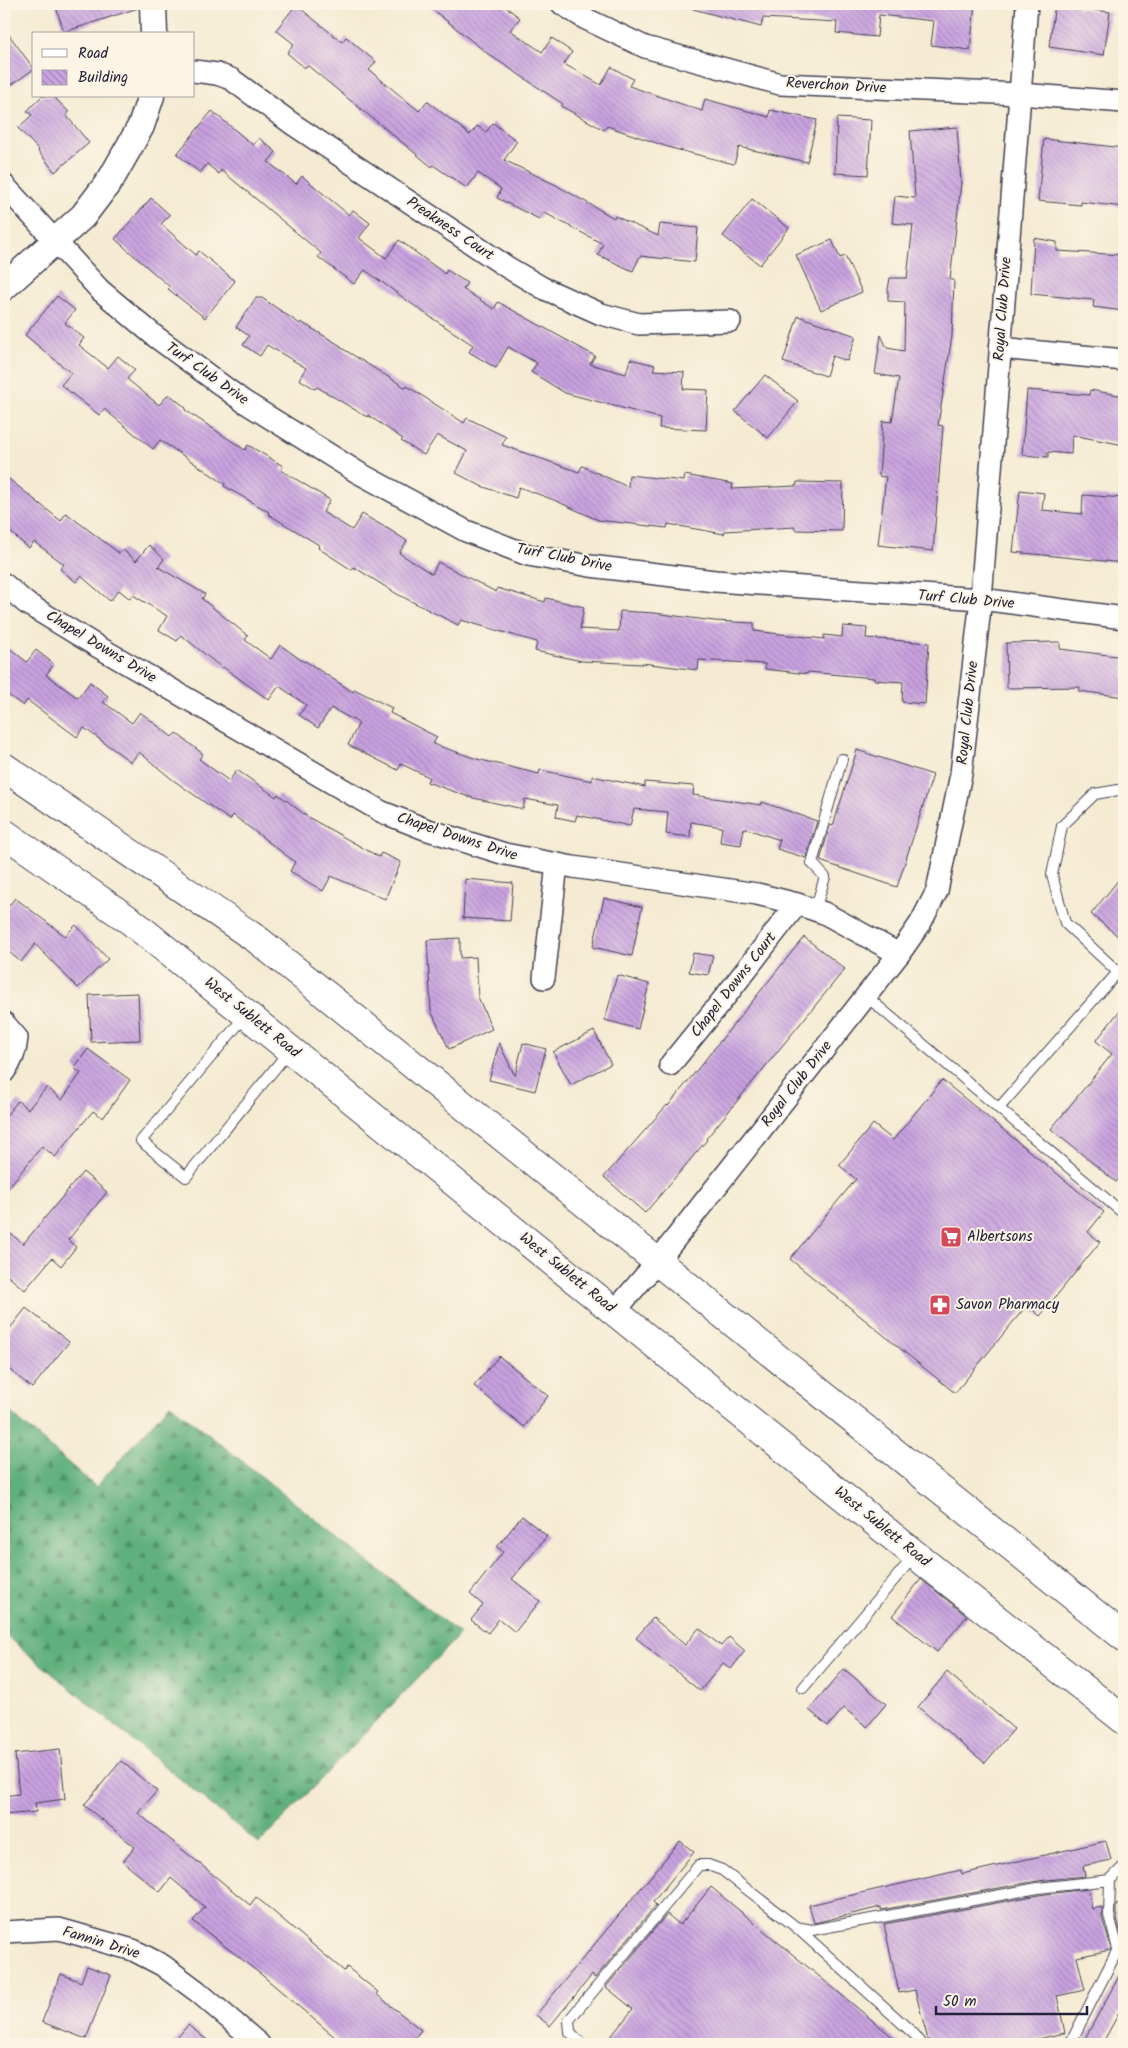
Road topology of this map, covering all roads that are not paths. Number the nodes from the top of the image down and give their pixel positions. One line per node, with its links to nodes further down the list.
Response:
1 (153, 4): 4 (street)
2 (562, 4): 6 (street, Reverchon Drive)
3 (1027, 4): 6 (street, Royal Club Drive)
4 (154, 32)
5 (195, 72): 12 (street, Preakness Court)
6 (1020, 94): 8 (street, Reverchon Drive); 13 (street, Royal Club Drive)
7 (150, 98): 10 (street)
8 (1124, 102)
9 (4, 185): 10 (street, Turf Club Drive)
10 (55, 241): 11 (street); 16 (street, Turf Club Drive)
11 (4, 288)
12 (730, 321)
13 (1000, 348): 14 (street); 16 (street, Royal Club Drive)
14 (1124, 360)
15 (4, 584): 22 (street, Chapel Downs Drive)
16 (981, 599): 17 (street, Turf Club Drive); 24 (street, Royal Club Drive)
17 (1124, 618)
18 (842, 759): 23 (lane)
19 (4, 767): 34 (main road)
20 (1124, 789): 32 (lane)
21 (4, 833): 27 (main road, West Sublett Road)
22 (557, 864): 23 (street, Chapel Downs Drive); 25 (street)
23 (806, 907): 24 (street, Chapel Downs Drive); 30 (street, Chapel Downs Court)
24 (899, 954): 26 (street, Royal Club Drive)
25 (544, 978)
26 (866, 996): 32 (lane); 34 (street, Royal Club Drive)
27 (246, 1014): 29 (main road, West Sublett Road); 29 (lane)
28 (4, 1023): 31 (street)
29 (290, 1050): 35 (main road, West Sublett Road)
30 (670, 1065)
31 (4, 1072)
32 (999, 1108): 33 (lane)
33 (1124, 1214)
34 (657, 1262): 35 (street, Royal Club Drive); 37 (main road)
35 (615, 1311): 36 (main road, West Sublett Road)
36 (916, 1555): 38 (lane); 39 (main road, West Sublett Road)
37 (1124, 1637)
38 (803, 1688)
39 (1124, 1720)
40 (1124, 1866): 41 (lane)
41 (1110, 1880): 42 (lane); 47 (lane)
42 (796, 1927): 45 (lane); 46 (lane)
43 (4, 1932): 44 (street, Fannin Drive)
44 (259, 2044)
45 (582, 2044)
46 (922, 2044)
47 (1070, 2044)

